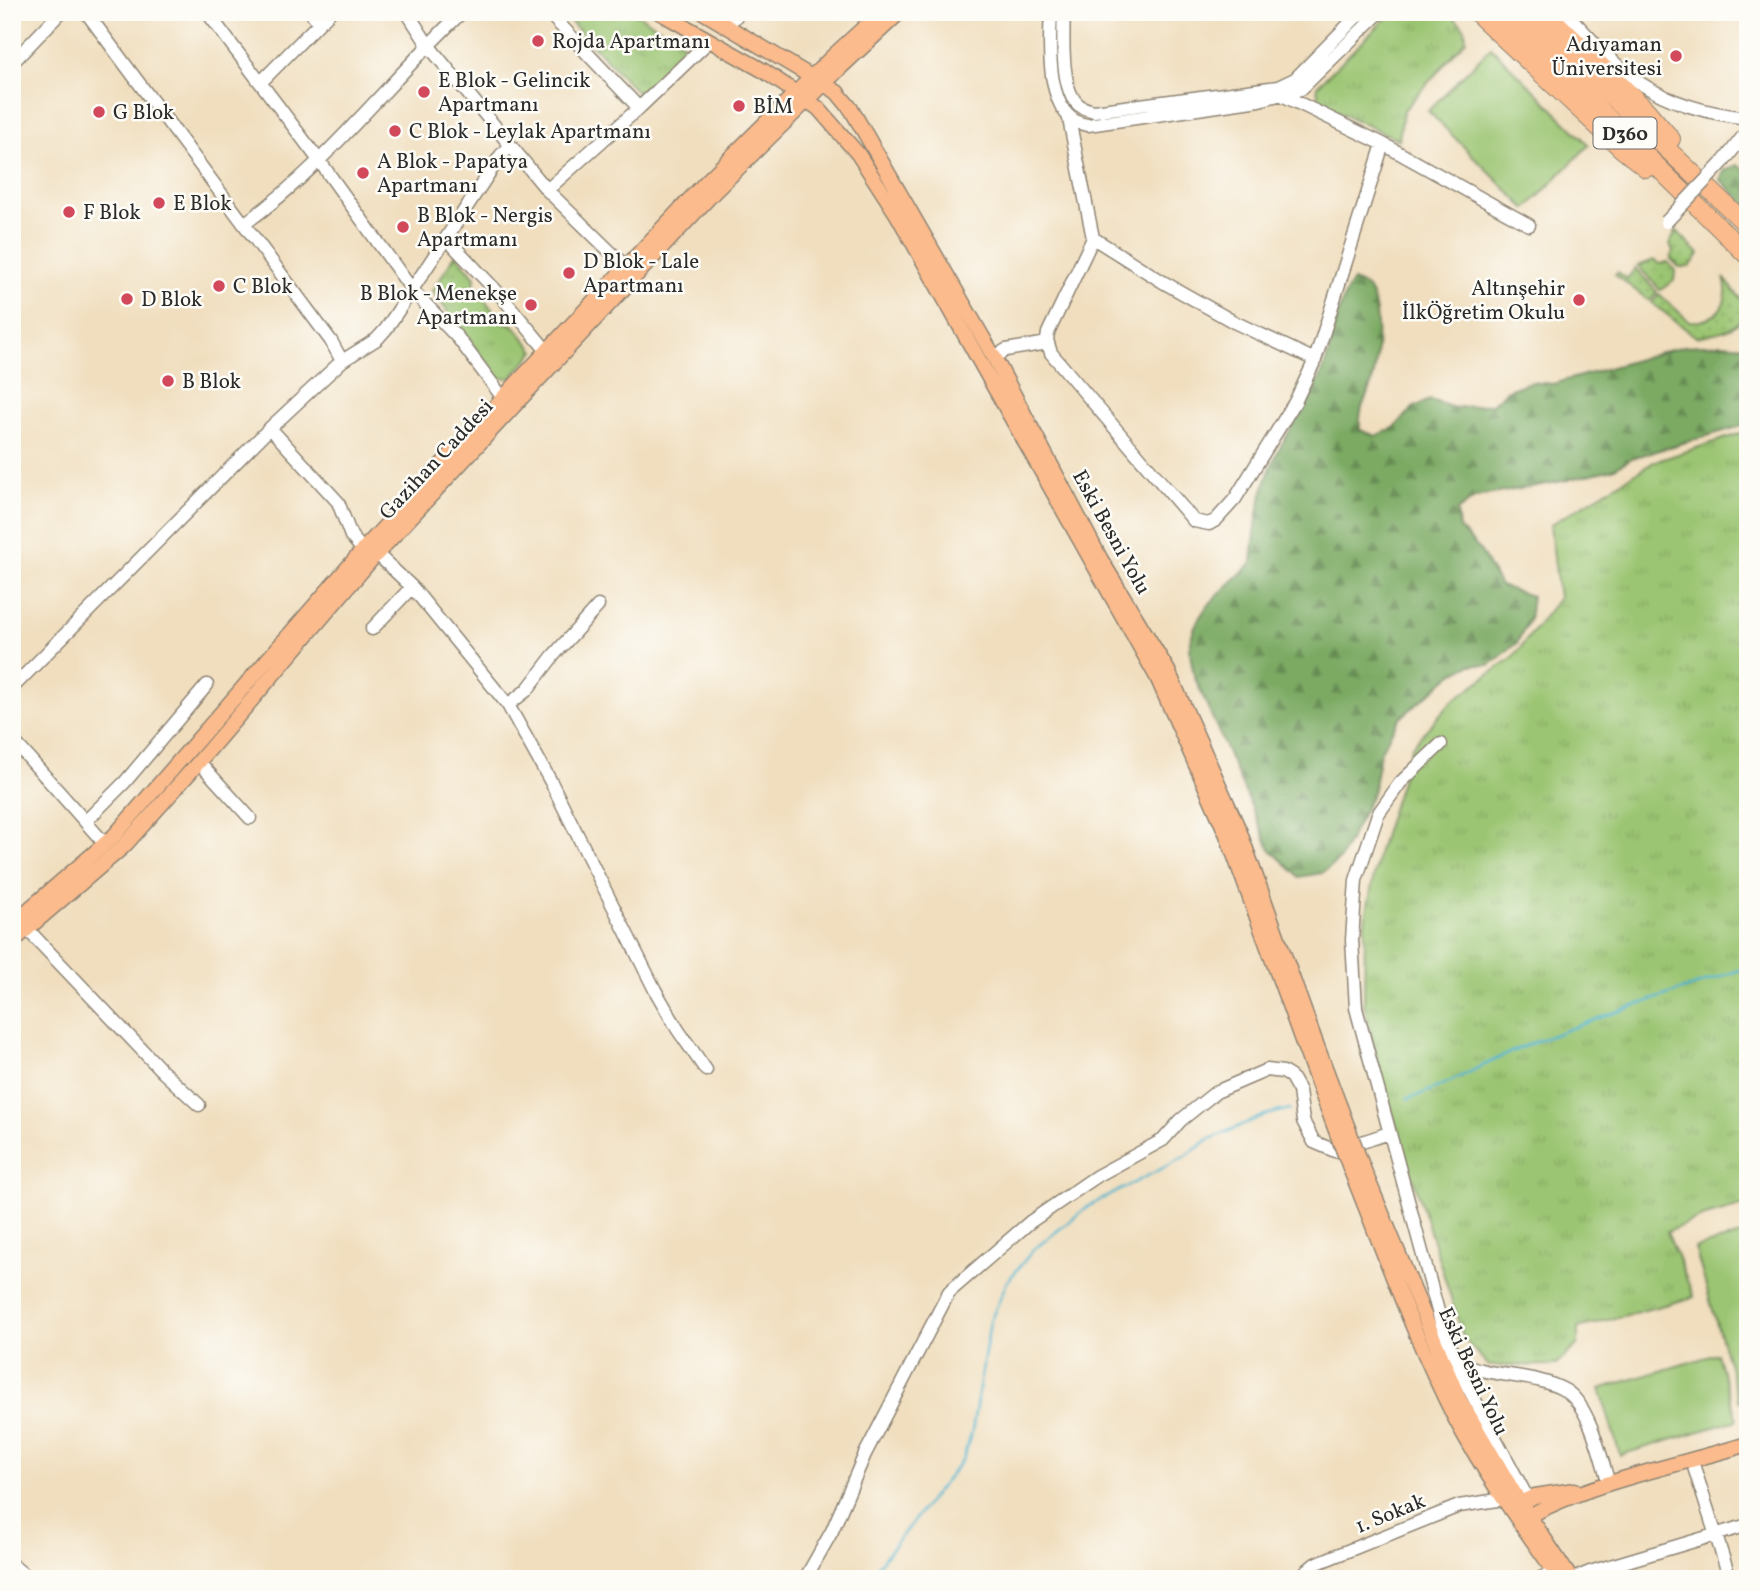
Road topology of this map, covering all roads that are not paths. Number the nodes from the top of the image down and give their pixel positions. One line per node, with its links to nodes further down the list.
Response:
1 (61, 12): 27 (street)
2 (86, 12): 45 (street)
3 (207, 12): 30 (street)
4 (311, 12): 23 (street)
5 (330, 12): 23 (street)
6 (407, 12): 26 (street)
7 (462, 12): 26 (street)
8 (548, 12): 33 (street)
9 (659, 12): 25 (main road, Eski Besni Yolu)
10 (703, 12): 24 (main road, Eski Besni Yolu)
11 (740, 12): 24 (street)
12 (881, 12): 29 (main road, Gazihan Caddesi)
13 (900, 12): 28 (main road, Gazihan Caddesi)
14 (1051, 12): 36 (street)
15 (1064, 12): 31 (street)
16 (1361, 12): 31 (street)
17 (1380, 12): 31 (street)
18 (1476, 12): 43 (highway)
19 (1500, 12): 43 (highway, D360)
20 (1523, 12): 42 (highway, D360)
21 (1545, 12): 42 (highway)
22 (1565, 12): 35 (street)
23 (319, 23): 30 (street)
24 (727, 26): 29 (main road, Eski Besni Yolu)
25 (709, 41): 32 (main road, Eski Besni Yolu); 33 (street)
26 (428, 45): 39 (street); 40 (street)
27 (12, 63)
28 (841, 67): 29 (main road, Gazihan Caddesi); 34 (main road)
29 (818, 80): 32 (main road, Gazihan Caddesi); 34 (main road, Eski Besni Yolu)
30 (261, 82): 40 (street)
31 (1279, 91): 36 (street); 38 (street)
32 (801, 97): 51 (main road, Gazihan Caddesi); 60 (main road, Gazihan Caddesi); 76 (main road, Eski Besni Yolu)
33 (639, 108): 41 (street)
34 (850, 109): 55 (main road, Eski Besni Yolu)
35 (1748, 118)
36 (1069, 119): 48 (street)
37 (1748, 130): 44 (street, bridge)
38 (1383, 144): 46 (street); 56 (street)
39 (511, 146): 41 (street); 49 (street)
40 (318, 159): 45 (street); 52 (street)
41 (547, 190): 51 (street)
42 (1715, 193): 47 (highway, D360)
43 (1700, 210): 50 (highway, D360)
44 (1666, 222)
45 (244, 224): 57 (street)
46 (1529, 225)
47 (1748, 226)
48 (1093, 238): 53 (street); 56 (street)
49 (447, 239): 52 (street); 54 (street)
50 (1748, 256)
51 (626, 267): 54 (main road, Gazihan Caddesi)
52 (413, 291): 57 (street); 58 (street)
53 (1048, 343): 55 (street); 56 (street)
54 (547, 351): 58 (main road, Gazihan Caddesi)
55 (994, 357): 76 (main road, Eski Besni Yolu)
56 (1315, 360)
57 (341, 361): 59 (street)
58 (503, 398): 60 (main road, Gazihan Caddesi)
59 (270, 428): 60 (street); 65 (street)
60 (370, 552): 61 (street); 69 (main road, Gazihan Caddesi); 72 (main road, Gazihan Caddesi)
61 (412, 587): 63 (street); 66 (street)
62 (598, 606): 66 (street)
63 (372, 628)
64 (207, 685): 71 (street)
65 (12, 688)
66 (508, 705): 77 (street)
67 (12, 740): 71 (street)
68 (1441, 744): 79 (street)
69 (199, 762): 70 (street); 74 (main road, Gazihan Caddesi)
70 (250, 818)
71 (86, 821): 72 (street)
72 (106, 844): 73 (main road, Gazihan Caddesi)
73 (12, 924)
74 (28, 929): 75 (main road, Gazihan Caddesi); 78 (street)
75 (12, 942)
76 (1310, 1044): 85 (main road, Eski Besni Yolu, bridge)
77 (706, 1070)
78 (200, 1105)
79 (1389, 1133): 80 (street); 92 (street)
80 (1456, 1361): 83 (street); 85 (street)
81 (1748, 1444): 82 (main road)
82 (1692, 1461): 83 (main road); 88 (street)
83 (1609, 1484): 84 (main road)
84 (1590, 1489): 85 (main road); 86 (main road)
85 (1516, 1502): 86 (main road, Eski Besni Yolu); 93 (street, 1. Sokak)
86 (1524, 1518): 90 (main road, Eski Besni Yolu); 95 (main road, Eski Besni Yolu)
87 (1748, 1525): 88 (street)
88 (1716, 1535): 95 (street); 96 (street)
89 (12, 1565): 91 (street)
90 (1557, 1575): 94 (street)
91 (29, 1579)
92 (805, 1579)
93 (1297, 1579)
94 (1539, 1579)
95 (1572, 1579)
96 (1730, 1579)

